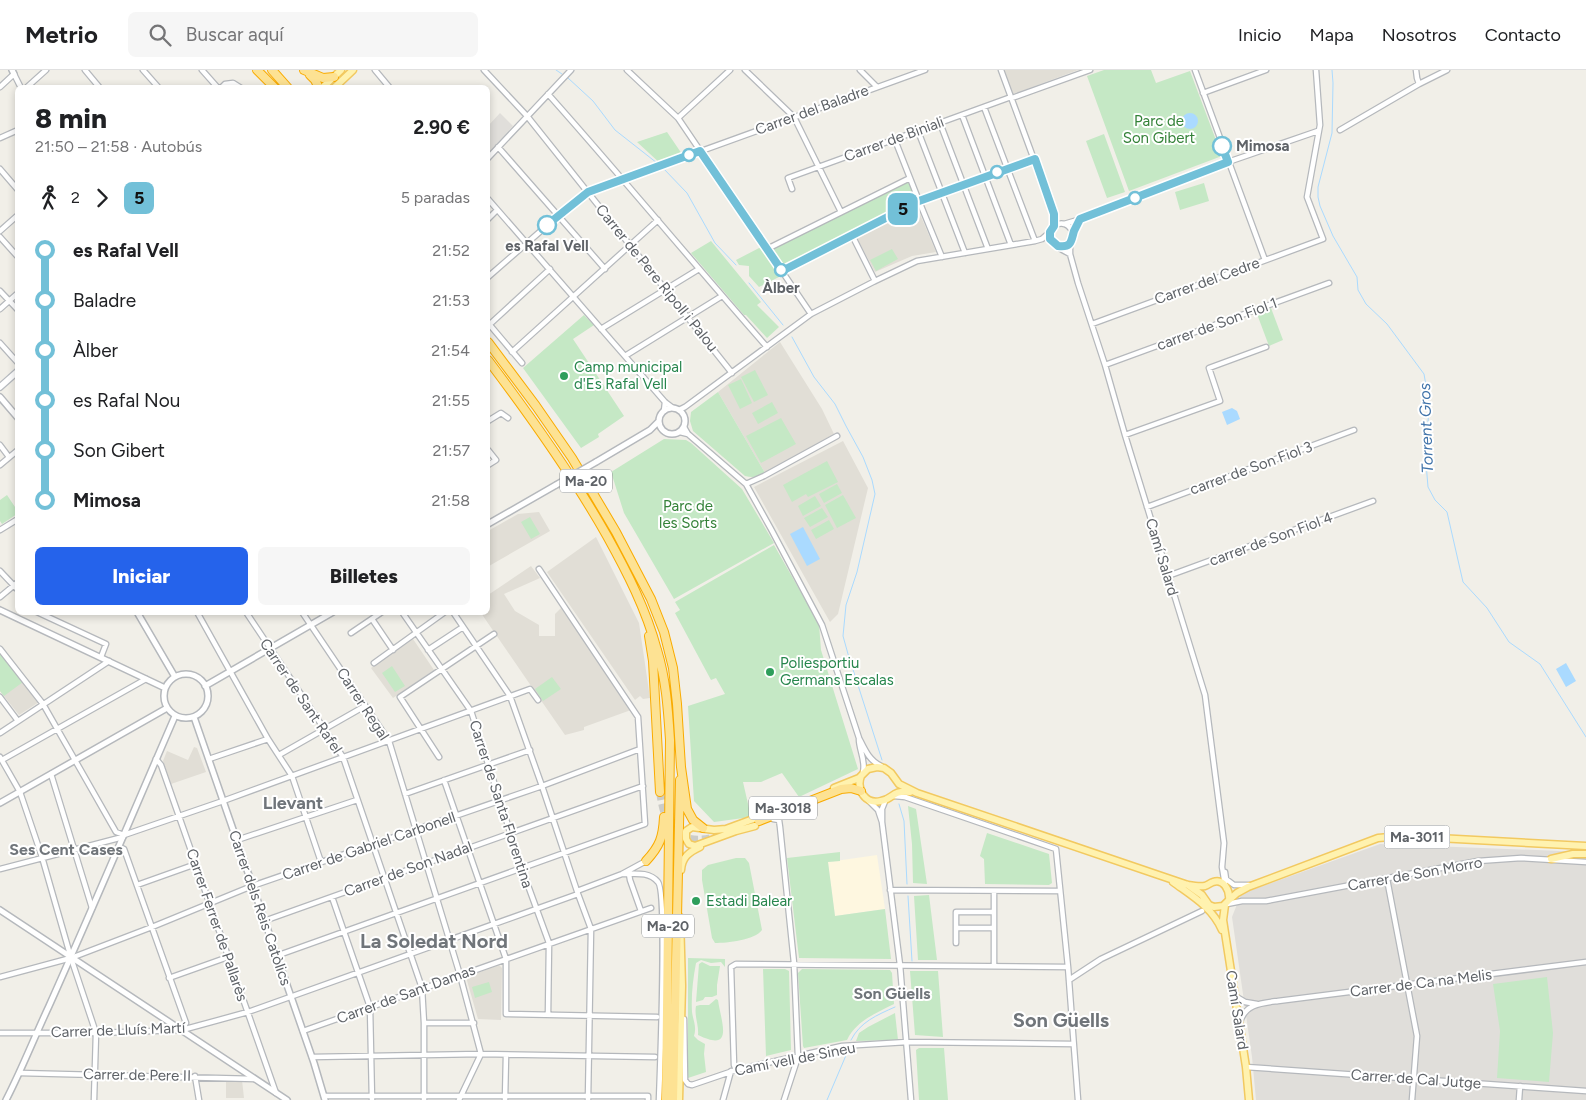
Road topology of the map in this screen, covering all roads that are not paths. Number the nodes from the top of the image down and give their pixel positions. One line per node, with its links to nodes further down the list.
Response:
1 (46, 70): 30 (street)
2 (84, 70): 31 (street)
3 (143, 70): 32 (street)
4 (202, 70): 33 (street)
5 (257, 70): 36 (highway)
6 (272, 70): 37 (highway)
7 (304, 70): 26 (highway); 38 (highway)
8 (342, 70): 26 (main road)
9 (353, 70): 27 (main road)
10 (484, 70): 50 (street, Carrer de Pere Ripoll i Palou)
11 (570, 70): 46 (street)
12 (627, 70): 52 (street)
13 (730, 70): 52 (street)
14 (745, 70): 51 (street)
15 (860, 70): 44 (street)
16 (925, 70): 44 (street, Carrer del Baladre)
17 (1001, 70): 47 (street)
18 (1090, 70): 47 (street, Carrer de Biniali)
19 (1195, 70): 45 (street)
20 (1266, 70): 45 (street)
21 (1316, 70): 56 (street)
22 (1416, 70): 28 (street)
23 (1447, 70): 28 (street)
24 (13, 72): 29 (street); 43 (street)
25 (376, 72): 42 (street)
26 (334, 77): 39 (main road)
27 (345, 77): 40 (main road); 41 (main road)
28 (1420, 84): 54 (street)
29 (20, 85)
30 (29, 85)
31 (97, 85)
32 (156, 85)
33 (216, 85)
34 (225, 85): 35 (street)
35 (237, 85)
36 (271, 85)
37 (285, 85)
38 (319, 85)
39 (325, 85)
40 (337, 85)
41 (344, 85)
42 (387, 85)
43 (0, 87)
44 (878, 87): 51 (street, Carrer del Baladre)
45 (1203, 93): 64 (street)
46 (548, 94): 50 (street); 69 (street)
47 (1012, 98): 48 (street, Carrer de Biniali); 63 (street)
48 (984, 107): 49 (street, Carrer de Biniali); 67 (street)
49 (962, 115): 53 (street, Carrer de Biniali); 68 (street)
50 (527, 116): 60 (street); 74 (street, Carrer de Pere Ripoll i Palou)
51 (794, 117): 61 (street, Carrer del Baladre); 65 (street)
52 (678, 118): 61 (street)
53 (940, 123): 55 (street, Carrer de Biniali); 71 (street)
54 (1340, 130)
55 (918, 131): 59 (street, Carrer de Biniali); 75 (street)
56 (1318, 131): 64 (street); 107 (street, Carrer del Cedre)
57 (15, 133): 58 (street)
58 (0, 138)
59 (895, 140): 65 (street, Carrer de Biniali); 70 (street)
60 (498, 147): 62 (street); 81 (street)
61 (700, 151): 69 (street); 101 (street)
62 (490, 156)
63 (1035, 159): 67 (street); 80 (street)
64 (1228, 162): 84 (street); 107 (street)
65 (819, 166): 73 (street, Carrer de Biniali); 79 (street)
66 (0, 169): 72 (street)
67 (1008, 169): 68 (street); 94 (street)
68 (986, 177): 71 (street); 98 (street)
69 (624, 178): 74 (street); 85 (street)
70 (910, 178): 77 (street); 79 (street)
71 (964, 185): 75 (street); 102 (street)
72 (15, 186)
73 (792, 189)
74 (588, 192): 81 (street); 99 (street, Carrer de Pere Ripoll i Palou)
75 (942, 193): 77 (street); 104 (street)
76 (490, 201): 78 (street)
77 (919, 201): 91 (street); 106 (street)
78 (497, 210): 82 (street); 96 (street)
79 (841, 212): 101 (street)
80 (1054, 214): 86 (street); 87 (street)
81 (558, 216): 96 (street); 109 (street)
82 (490, 217)
83 (15, 218): 88 (street)
84 (1080, 219): 86 (street); 90 (street)
85 (658, 220): 99 (street); 110 (street)
86 (1063, 224): 87 (street); 90 (street)
87 (1054, 226): 89 (street)
88 (0, 231)
89 (1050, 232): 93 (street); 95 (street)
90 (1073, 233): 97 (street)
91 (852, 235): 111 (street); 113 (street)
92 (0, 237): 103 (street)
93 (1042, 239): 94 (street); 95 (street)
94 (1035, 241): 98 (street)
95 (1052, 242): 100 (street)
96 (526, 243): 108 (street); 112 (street)
97 (1070, 243): 100 (street); 105 (street, Camí Salard)
98 (1011, 245): 102 (street)
99 (631, 246): 109 (street); 115 (street, Carrer de Pere Ripoll i Palou)
100 (1058, 246): 105 (street)
101 (767, 248): 111 (street)
102 (988, 249): 104 (street)
103 (15, 253)
104 (965, 253): 106 (street)
105 (1070, 254): 126 (street, Camí Salard)
106 (942, 257): 113 (street)
107 (1265, 260): 126 (street, Carrer del Cedre)
108 (550, 269): 119 (street); 125 (street)
109 (605, 269): 119 (street)
110 (698, 269): 115 (street); 118 (street)
111 (782, 271): 123 (street)
112 (490, 275)
113 (874, 280): 123 (street)
114 (1329, 283): 138 (street, carrer de Son Fiol 1)
115 (665, 289): 124 (street, Carrer de Pere Ripoll i Palou); 128 (street)
116 (0, 290): 120 (street)
117 (15, 296): 120 (street)
118 (722, 296): 124 (street); 131 (street)
119 (574, 297): 128 (street); 133 (street)
120 (9, 301): 121 (street); 122 (street)
121 (15, 307)
122 (0, 309)
123 (811, 314): 131 (street)
124 (687, 317): 134 (street); 139 (street, Carrer de Pere Ripoll i Palou)
125 (490, 322)
126 (1092, 324): 138 (street, Camí Salard)
127 (490, 326): 133 (street)
128 (601, 329): 134 (street)
129 (0, 343): 135 (street)
130 (490, 345): 235 (highway, Ma-20)
131 (767, 347): 139 (street)
132 (1266, 347): 157 (street)
133 (512, 352): 136 (street)
134 (625, 356): 143 (street)
135 (15, 360)
136 (522, 362)
137 (490, 363): 176 (highway, Ma-20)
138 (1104, 365): 157 (street, Camí Salard)
139 (732, 372): 144 (street)
140 (15, 374): 141 (main road)
141 (0, 387)
142 (0, 397): 146 (street)
143 (666, 402): 144 (street); 145 (street)
144 (678, 410): 145 (street); 150 (street)
145 (664, 411): 149 (street)
146 (15, 414)
147 (508, 418): 148 (street)
148 (490, 420)
149 (659, 422): 151 (street); 153 (street)
150 (684, 427): 154 (street); 155 (street)
151 (650, 430): 153 (street); 168 (street, bridge)
152 (1354, 430): 166 (street, carrer de Son Fiol 3)
153 (663, 431): 154 (street)
154 (680, 432): 155 (street)
155 (688, 434): 164 (street)
156 (837, 436): 164 (street)
157 (1125, 436): 166 (street, Camí Salard)
158 (0, 446): 161 (street)
159 (490, 452): 162 (street)
160 (15, 453): 161 (street)
161 (10, 457): 163 (street)
162 (490, 464)
163 (0, 465)
164 (746, 484): 222 (street)
165 (1373, 501): 172 (street, carrer de Son Fiol 4)
166 (1147, 507): 172 (street, Camí Salard)
167 (15, 521): 169 (street)
168 (490, 523)
169 (0, 530)
170 (539, 570): 225 (street)
171 (0, 571): 173 (street)
172 (1168, 576): 278 (street, Camí Salard)
173 (15, 583)
174 (15, 585): 175 (street)
175 (0, 596)
176 (641, 603): 242 (highway, Ma-20); 246 (highway)
177 (0, 610): 199 (street)
178 (43, 615): 199 (street)
179 (139, 615): 204 (street)
180 (198, 615): 203 (street)
181 (248, 615): 196 (street, Carrer de Sant Rafel)
182 (304, 615): 189 (street, Carrer Regal)
183 (328, 615): 189 (street)
184 (378, 615): 188 (street)
185 (404, 615): 192 (street, Carrer de Santa Florentina)
186 (441, 615): 192 (street)
187 (455, 615): 190 (street)
188 (372, 619): 191 (street); 197 (street)
189 (311, 625): 196 (street); 212 (street, Carrer Regal)
190 (463, 627): 194 (street); 198 (street)
191 (351, 633)
192 (417, 633): 197 (street); 198 (street, Carrer de Santa Florentina)
193 (494, 634): 194 (street)
194 (476, 646): 202 (street); 208 (street)
195 (0, 649): 211 (street)
196 (270, 649): 203 (street); 220 (street, Carrer de Sant Rafel)
197 (393, 650): 201 (street)
198 (428, 650): 202 (street, Carrer de Santa Florentina)
199 (101, 657): 200 (street)
200 (108, 661): 205 (street); 211 (street)
201 (374, 664)
202 (442, 669): 214 (street, Carrer de Santa Florentina); 218 (street)
203 (231, 672): 206 (street); 223 (street)
204 (175, 677): 206 (street); 207 (street)
205 (146, 679): 207 (street); 219 (street)
206 (205, 686): 216 (street)
207 (165, 688): 213 (street)
208 (510, 696): 210 (street); 214 (street); 226 (street)
209 (0, 697): 217 (street)
210 (538, 700)
211 (43, 704): 217 (street); 219 (street)
212 (365, 706): 220 (street); 224 (street, Carrer Regal)
213 (167, 708): 215 (street); 233 (street)
214 (471, 711): 218 (street); 234 (street, Carrer de Santa Florentina)
215 (175, 716): 216 (street); 231 (street)
216 (194, 717): 232 (street, Carrer dels Reis Catòlics)
217 (18, 721): 221 (street)
218 (421, 728): 224 (street); 229 (street)
219 (58, 729): 230 (street); 233 (street)
220 (324, 730): 227 (street); 228 (street, Carrer de Sant Rafel)
221 (0, 733)
222 (859, 738): 236 (street); 238 (street)
223 (268, 739): 227 (street); 232 (street)
224 (389, 741): 228 (street); 248 (street, Carrer Regal)
225 (640, 749): 243 (street, Carrer de Gabriel Carbonell); 244 (street)
226 (530, 750): 234 (street); 243 (street)
227 (279, 756): 239 (street)
228 (343, 757): 239 (street); 251 (street, Carrer de Sant Rafel)
229 (439, 757)
230 (1, 759): 245 (street)
231 (156, 759): 258 (street, Carrer Ferrer de Pallarès); 267 (street)
232 (208, 759): 253 (street, Carrer dels Reis Catòlics)
233 (75, 760): 237 (street); 267 (street)
234 (489, 765): 241 (street); 252 (street, Carrer de Santa Florentina)
235 (681, 767): 255 (highway, Ma-20); 264 (highway)
236 (884, 768): 238 (main road, Ma-3018); 240 (main road, Ma-3018)
237 (51, 774): 245 (street); 273 (street)
238 (862, 774): 249 (main road); 264 (main road, Ma-3018)
239 (292, 776): 253 (street); 259 (street)
240 (893, 777): 247 (main road, Ma-3018); 250 (main road)
241 (444, 780): 248 (street); 257 (street)
242 (669, 785): 256 (highway); 400 (highway, Ma-20)
243 (542, 786): 252 (street, Carrer de Gabriel Carbonell); 260 (street)
244 (643, 786): 260 (street, Carrer de Son Nadal); 274 (street)
245 (20, 792): 254 (street); 276 (street)
246 (660, 792)
247 (917, 793): 250 (main road, Ma-3018); 292 (main road, Ma-3018)
248 (405, 794): 265 (street, Carrer Regal)
249 (865, 796): 250 (main road, Ma-3018); 261 (main road, Ma-3018); 262 (street); 263 (highway)
250 (888, 798): 262 (street); 304 (street)
251 (357, 800): 259 (street); 269 (street, Carrer de Sant Rafel)
252 (500, 800): 257 (street, Carrer de Gabriel Carbonell); 266 (street, Carrer de Santa Florentina)
253 (224, 801): 258 (street); 268 (street, Carrer dels Reis Catòlics)
254 (0, 804)
255 (679, 806): 284 (highway); 401 (highway, Ma-20)
256 (666, 810): 280 (highway); 328 (highway)
257 (457, 815): 265 (street, Carrer de Gabriel Carbonell); 272 (street)
258 (179, 816): 267 (street); 283 (street, Carrer Ferrer de Pallarès)
259 (305, 818): 268 (street); 279 (street)
260 (552, 818): 266 (street, Carrer de Son Nadal); 274 (street)
261 (773, 819): 263 (main road, Ma-3018); 340 (street)
262 (882, 822): 302 (street)
263 (757, 823): 264 (main road); 284 (main road, Ma-3018)
264 (703, 828)
265 (416, 829): 269 (street, Carrer de Gabriel Carbonell); 282 (street, Carrer Regal)
266 (510, 833): 272 (street, Carrer de Son Nadal); 287 (street, Carrer de Santa Florentina)
267 (123, 836): 271 (street); 273 (street)
268 (237, 840): 299 (street, Carrer dels Reis Catòlics)
269 (372, 844): 279 (street, Carrer de Gabriel Carbonell); 291 (street, Carrer de Sant Rafel)
270 (1586, 846): 296 (main road, Ma-3011)
271 (118, 847): 297 (street); 311 (street)
272 (468, 848): 282 (street, Carrer de Son Nadal); 294 (street)
273 (74, 849): 276 (street); 311 (street)
274 (564, 854): 287 (street); 305 (street)
275 (1586, 854): 277 (main road)
276 (42, 857): 286 (street); 337 (street)
277 (1551, 859): 281 (street, Carrer de Son Morro); 293 (street, Carrer de Son Morro)
278 (1223, 860): 285 (street, Camí Salard); 296 (street)
279 (321, 862): 299 (street, Carrer de Gabriel Carbonell)
280 (645, 862): 288 (street); 289 (street); 290 (street)
281 (1586, 862)
282 (426, 863): 291 (street, Carrer de Son Nadal); 308 (street, Carrer Regal)
283 (196, 864): 297 (street); 309 (street, Carrer Ferrer de Pallarès)
284 (681, 867): 323 (main road)
285 (1222, 867): 295 (street, Camí Salard); 300 (street, Camí Salard)
286 (0, 869)
287 (522, 869): 294 (street); 314 (street, Carrer de Santa Florentina)
288 (622, 874): 289 (street); 305 (street, Carrer de Lluís Martí)
289 (629, 874): 290 (street); 316 (street)
290 (647, 875): 328 (street)
291 (384, 878): 306 (street, Carrer de Son Nadal); 319 (street, Carrer de Sant Rafel)
292 (1168, 878): 298 (main road, Ma-3018); 331 (main road)
293 (1387, 879): 310 (street, Carrer de Son Morro); 349 (street)
294 (480, 884): 308 (street); 322 (street)
295 (1211, 884): 298 (main road, Ma-3018); 300 (main road, Ma-3018); 307 (main road)
296 (1256, 884): 301 (main road, Ma-3011)
297 (137, 885): 324 (street)
298 (1188, 885): 307 (main road, Ma-3018)
299 (252, 886): 309 (street, Carrer de Gabriel Carbonell); 321 (street, Carrer dels Reis Catòlics)
300 (1226, 886): 301 (main road, Ma-3011); 310 (main road, Ma-3018)
301 (1248, 887): 310 (main road, Ma-3011)
302 (890, 890): 303 (street); 341 (street)
303 (994, 891): 304 (street); 317 (street)
304 (1060, 891): 343 (street)
305 (577, 893): 314 (street, Carrer de Lluís Martí); 327 (street)
306 (332, 897): 321 (street, Carrer de Son Nadal); 329 (street)
307 (1204, 898): 313 (main road, Ma-3018)
308 (437, 899): 319 (street); 330 (street, Carrer Regal)
309 (209, 903): 324 (street, Carrer de Gabriel Carbonell); 336 (street, Carrer Ferrer de Pallarès)
310 (1227, 903): 313 (main road); 320 (main road, Camí Salard / Ma-3018)
311 (92, 908): 337 (street)
312 (652, 908): 316 (street, Carrer de Sant Damas)
313 (1214, 908): 320 (main road, Camí Salard / Ma-3018)
314 (536, 909): 322 (street, Carrer de Lluís Martí); 332 (street, Carrer de Santa Florentina)
315 (0, 910): 337 (street)
316 (640, 911): 327 (street, Carrer de Sant Damas)
317 (994, 912): 325 (street); 326 (street)
318 (1202, 912): 348 (street)
319 (397, 913): 329 (street); 334 (street, Carrer de Sant Rafel)
320 (1222, 920): 331 (main road, Camí Salard / Ma-3018)
321 (264, 921): 335 (street, Carrer dels Reis Catòlics)
322 (494, 924): 330 (street, Carrer de Lluís Martí); 338 (street)
323 (680, 924): 378 (street, Camí vell de Sineu); 402 (main road)
324 (152, 927): 337 (street, Carrer de Gabriel Carbonell); 347 (street)
325 (956, 928): 326 (street); 333 (street)
326 (994, 928): 342 (street)
327 (591, 929): 332 (street, Carrer de Sant Damas); 357 (street)
328 (663, 931): 399 (street)
329 (344, 932): 335 (street); 344 (street)
330 (450, 940): 334 (street, Carrer de Lluís Martí); 345 (street, Carrer Regal)
331 (1226, 940): 351 (main road, Camí Salard / Ma-3018)
332 (549, 943): 338 (street, Carrer de Sant Damas); 356 (street, Carrer de Santa Florentina)
333 (956, 943)
334 (410, 954): 344 (street, Carrer de Lluís Martí); 350 (street, Carrer de Sant Rafel)
335 (276, 956): 352 (street, Carrer dels Reis Catòlics)
336 (228, 957): 347 (street); 355 (street, Carrer Ferrer de Pallarès)
337 (71, 958): 346 (street, Carrer de Gabriel Carbonell); 362 (street); 364 (street); 366 (street)
338 (506, 959): 345 (street, Carrer de Sant Damas); 356 (street)
339 (1586, 962): 349 (street, Carrer de Ca na Melis)
340 (794, 963): 341 (street); 376 (street); 378 (street)
341 (900, 966): 342 (street); 367 (street)
342 (994, 966): 343 (street)
343 (1068, 967): 348 (street)
344 (358, 973): 352 (street, Carrer de Lluís Martí); 354 (street)
345 (460, 975): 350 (street, Carrer de Sant Damas); 360 (street, Carrer Regal)
346 (0, 976)
347 (169, 978): 362 (street)
348 (1068, 980): 368 (street)
349 (1407, 985): 353 (street, Carrer de Ca na Melis); 383 (street)
350 (422, 988): 354 (street, Carrer de Sant Damas); 359 (street, Carrer de Sant Rafel)
351 (1234, 995): 353 (street, Carrer de Ca na Melis); 361 (main road, Camí Salard / Ma-3018)
352 (291, 997): 355 (street, Carrer de Lluís Martí); 363 (street, Carrer dels Reis Catòlics)
353 (1257, 1004): 361 (street)
354 (370, 1007): 363 (street, Carrer de Sant Damas); 372 (street)
355 (248, 1012): 362 (street, Carrer de Lluís Martí); 386 (street, Carrer Ferrer de Pallarès)
356 (548, 1015): 357 (street)
357 (590, 1016): 358 (street); 373 (street)
358 (657, 1017)
359 (424, 1023): 360 (street); 370 (street, Carrer de Sant Rafel)
360 (474, 1023): 369 (street)
361 (1240, 1027): 377 (main road, Camí Salard / Ma-3018)
362 (182, 1030): 366 (street, Carrer de Lluís Martí); 382 (street)
363 (303, 1031): 374 (street, Carrer dels Reis Catòlics)
364 (37, 1032): 365 (street, Carrer de Lluís Martí); 366 (street, Carrer de Lluís Martí); 379 (street)
365 (0, 1033)
366 (96, 1033): 380 (street)
367 (907, 1042): 368 (street, Camí vell de Sineu); 376 (street, Camí vell de Sineu); 405 (street)
368 (1073, 1044): 406 (street)
369 (481, 1054): 370 (street); 371 (street); 391 (street)
370 (424, 1055): 372 (street); 390 (street, Carrer de Sant Rafel)
371 (506, 1055): 373 (street); 392 (street)
372 (371, 1056): 374 (street); 389 (street)
373 (589, 1056): 375 (street); 387 (street)
374 (312, 1057): 388 (street, Carrer dels Reis Catòlics)
375 (655, 1057)
376 (798, 1057): 378 (street, Camí vell de Sineu); 404 (street)
377 (1246, 1067): 383 (street, Carrer de Cal Jutge); 407 (main road, Camí Salard / Ma-3018)
378 (733, 1071): 403 (street)
379 (20, 1073): 380 (street, Carrer de Pere II); 395 (street)
380 (95, 1075): 381 (street, Carrer de Pere II); 396 (street)
381 (195, 1076): 382 (street, Carrer de Pere II); 397 (street)
382 (255, 1079): 386 (street)
383 (1414, 1080): 384 (street, Carrer de Cal Jutge); 408 (street)
384 (1520, 1086): 385 (street, Carrer de Cal Jutge); 409 (street)
385 (1586, 1091)
386 (276, 1093): 398 (street)
387 (588, 1097): 392 (street); 393 (street)
388 (324, 1098): 389 (street)
389 (372, 1098): 390 (street)
390 (424, 1098): 391 (street)
391 (460, 1098): 392 (street)
392 (505, 1098)
393 (624, 1098): 394 (street)
394 (648, 1098)
395 (6, 1100)
396 (94, 1100)
397 (199, 1100)
398 (288, 1100)
399 (659, 1100)
400 (666, 1100)
401 (673, 1100)
402 (679, 1100)
403 (723, 1100)
404 (784, 1100)
405 (911, 1100)
406 (1078, 1100)
407 (1249, 1100)
408 (1412, 1100)
409 (1519, 1100)

